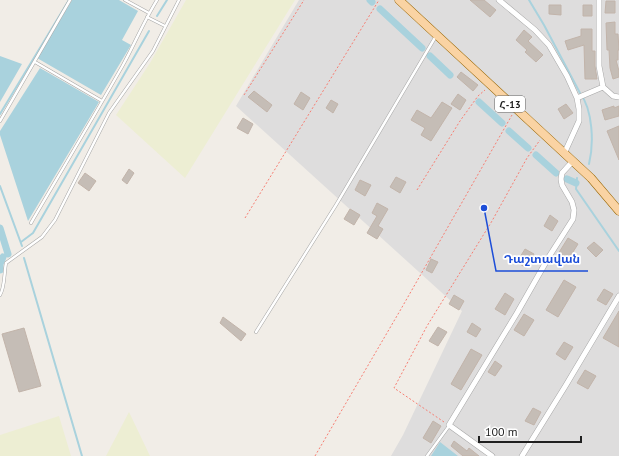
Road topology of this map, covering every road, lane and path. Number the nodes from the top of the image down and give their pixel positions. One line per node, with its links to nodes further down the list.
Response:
1 (70, 0): 14 (lane)
2 (125, 0): 10 (lane)
3 (157, 0): 10 (lane)
4 (179, 0): 12 (lane)
5 (304, 0): 17 (path)
6 (379, 0): 28 (path)
7 (399, 0): 13 (main road, Հ-13)
8 (499, 0): 19 (street)
9 (599, 0): 16 (street)
10 (149, 13): 11 (lane)
11 (147, 17): 12 (lane); 20 (lane)
12 (165, 26): 30 (lane)
13 (437, 35): 15 (main road, Հ-13); 32 (lane)
14 (35, 62): 20 (lane); 22 (lane)
15 (490, 85): 21 (main road, Հ-13); 26 (path)
16 (603, 87): 18 (street); 19 (street)
17 (244, 95)
18 (619, 97)
19 (577, 98): 24 (street)
20 (102, 101): 29 (lane)
21 (516, 109): 23 (main road, Հ-13); 34 (path)
22 (0, 121)
23 (544, 135): 24 (main road, Հ-13); 33 (path)
24 (564, 154): 25 (main road, Հ-13)
25 (572, 162): 27 (main road, Հ-13); 33 (street)
26 (417, 190)
27 (618, 207)
28 (245, 218)
29 (31, 223)
30 (0, 295)
31 (619, 296): 37 (street)
32 (256, 332)
33 (449, 425): 35 (lane); 36 (street)
34 (315, 456)
35 (427, 456)
36 (492, 456)
37 (522, 456)

